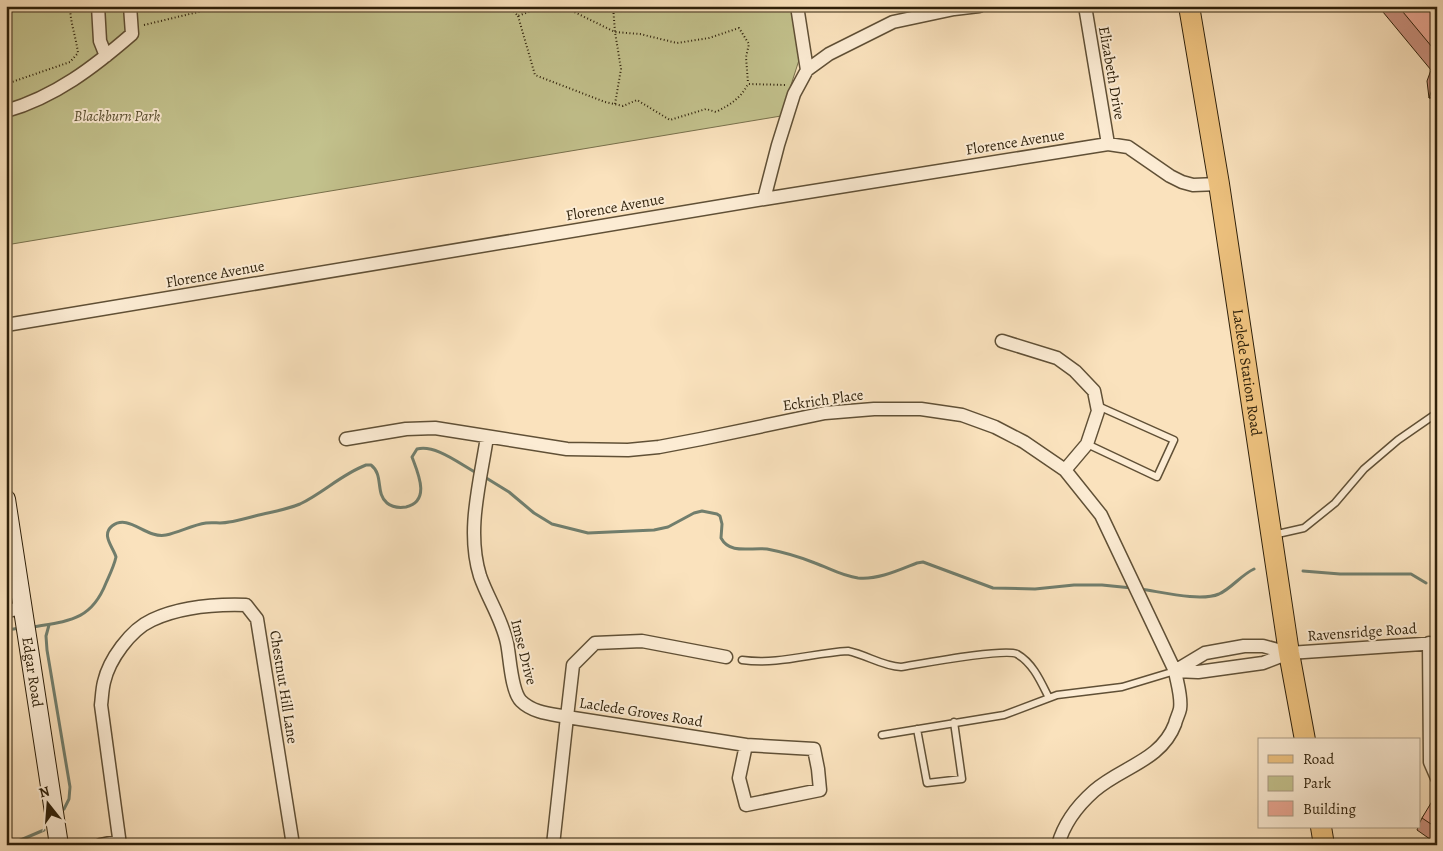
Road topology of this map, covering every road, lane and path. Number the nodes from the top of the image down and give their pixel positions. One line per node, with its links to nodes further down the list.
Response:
1 (70, 6): 19 (path)
2 (98, 6): 17 (street)
3 (130, 6): 15 (street)
4 (223, 6): 15 (path)
5 (509, 6): 14 (path)
6 (542, 6): 14 (path)
7 (562, 6): 16 (path)
8 (613, 6): 16 (path)
9 (797, 6): 18 (street)
10 (979, 6): 13 (street)
11 (1085, 6): 24 (street, Elizabeth Drive)
12 (1189, 6): 25 (main road, Laclede Station Road)
13 (954, 8): 18 (street)
14 (518, 16): 22 (path)
15 (132, 27): 17 (street)
16 (614, 32): 20 (path); 22 (path)
17 (106, 56): 23 (street)
18 (807, 70): 21 (street)
19 (6, 84)
20 (748, 84): 21 (path); 22 (path)
21 (798, 86): 26 (street)
22 (615, 104)
23 (6, 112)
24 (1108, 144): 25 (street, Florence Avenue); 26 (street, Florence Avenue)
25 (1219, 184): 36 (main road, Laclede Station Road)
26 (764, 198): 27 (street, Florence Avenue)
27 (6, 325)
28 (1002, 341): 29 (street)
29 (1097, 406): 33 (street); 33 (lane)
30 (1435, 417): 36 (lane)
31 (487, 437): 32 (street, Eckrich Place); 34 (street, Eckrich Place); 44 (street, Imse Drive)
32 (346, 439)
33 (1087, 444): 34 (street)
34 (1065, 470): 42 (street, Eckrich Place)
35 (6, 499): 37 (street, Edgar Road)
36 (1272, 535): 39 (main road, Laclede Station Road)
37 (20, 618): 53 (street, Edgar Road)
38 (1433, 643): 39 (street, Ravensridge Road); 50 (street)
39 (1289, 653): 42 (street); 42 (street); 48 (main road, Laclede Station Road)
40 (726, 656): 44 (street, Laclede Groves Road)
41 (742, 660): 43 (lane)
42 (1175, 671): 43 (lane); 57 (street)
43 (1049, 698): 45 (lane)
44 (567, 717): 49 (street, Laclede Groves Road); 56 (street)
45 (954, 722): 46 (lane); 46 (lane)
46 (917, 729): 47 (lane)
47 (882, 735)
48 (1305, 738)
49 (746, 745): 49 (street, Laclede Groves Road)
50 (1437, 778)
51 (1321, 828): 58 (main road)
52 (119, 843): 54 (street, Chestnut Hill Lane); 55 (street, Chestnut Hill Lane)
53 (59, 845)
54 (100, 845)
55 (293, 845)
56 (553, 845)
57 (1058, 845)
58 (1324, 845)

